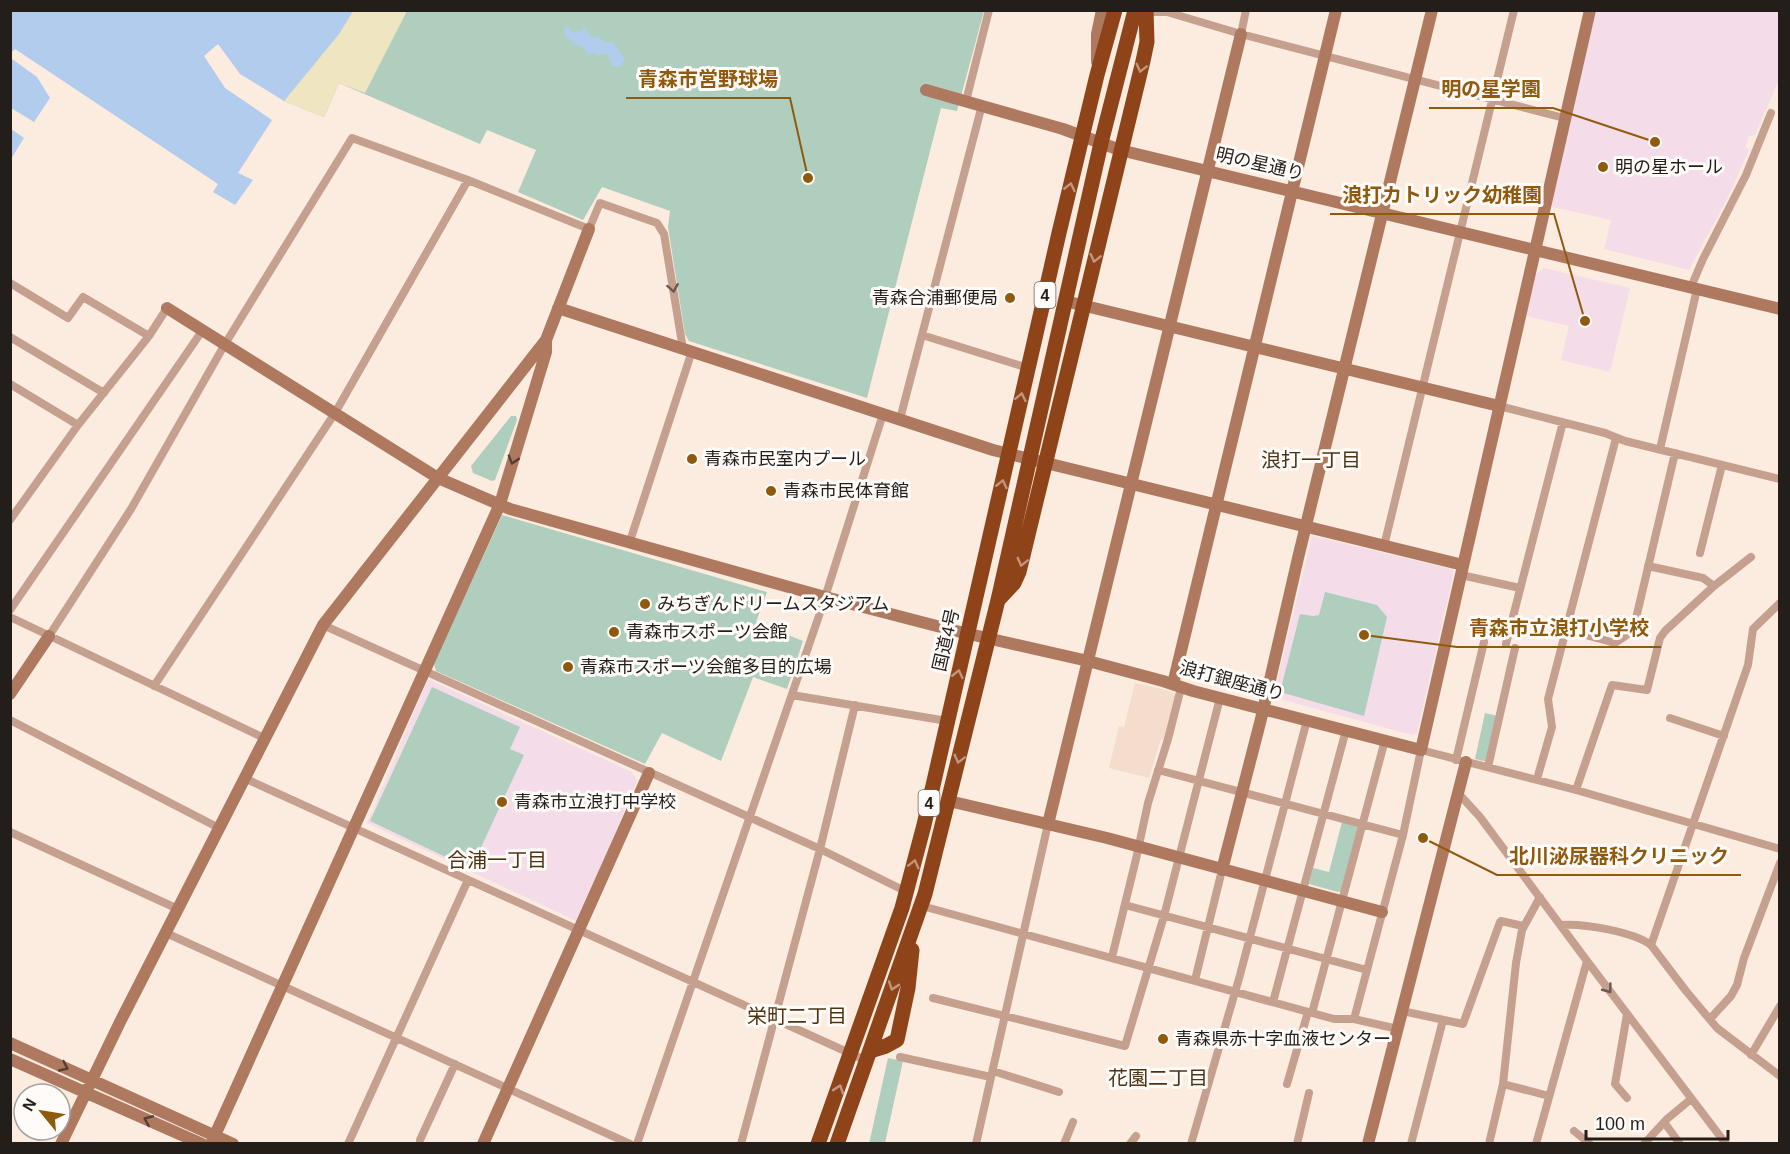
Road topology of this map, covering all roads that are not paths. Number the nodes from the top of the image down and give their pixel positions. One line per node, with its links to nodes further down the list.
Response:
1 (989, 10): 18 (street)
2 (1102, 10): 14 (street)
3 (1115, 10): 14 (highway, 4)
4 (1199, 10): 11 (street)
5 (1246, 10): 12 (street)
6 (1336, 10): 13 (street)
7 (1432, 10): 15 (street)
8 (1514, 10): 17 (street)
9 (1590, 10): 21 (street)
10 (1142, 11): 11 (street); 23 (highway, 4); 24 (highway, one-way to 24)
11 (1197, 20): 12 (street)
12 (1240, 34): 13 (street); 25 (street)
13 (1325, 56): 15 (street); 27 (street)
14 (1097, 75): 22 (highway, 4)
15 (1415, 79): 17 (street); 28 (street)
16 (926, 90): 18 (street, 明の星通り)
17 (1492, 100): 21 (street); 30 (street)
18 (966, 101): 19 (street, 明の星通り)
19 (982, 105): 22 (street, 明の星通り); 41 (street)
20 (1771, 113): 33 (street)
21 (1564, 118): 31 (street)
22 (1082, 136): 23 (street, 明の星通り); 48 (highway, 国道4号 / 4, one-way to 22)
23 (1101, 143): 24 (street, 明の星通り); 34 (highway, 4)
24 (1120, 150): 25 (street, 明の星通り); 35 (highway, one-way to 35)
25 (1207, 170): 27 (street, 明の星通り); 39 (street)
26 (468, 180): 29 (street); 45 (street); 54 (street)
27 (1293, 191): 28 (street, 明の星通り); 46 (street)
28 (1383, 213): 30 (street, 明の星通り); 49 (street)
29 (589, 229): 37 (street); 47 (street, one-way to 47)
30 (1461, 231): 31 (street, 明の星通り); 51 (street)
31 (1535, 250): 33 (street, 明の星通り); 53 (street)
32 (10, 283): 42 (street)
33 (1694, 288): 38 (street, 明の星通り); 60 (street)
34 (1065, 302): 35 (street); 63 (highway, 4)
35 (1084, 306): 39 (street); 64 (highway)
36 (167, 308): 40 (street, 浪打銀座通り); 42 (street)
37 (558, 308): 44 (street); 47 (street)
38 (1779, 309)
39 (1169, 327): 46 (street); 68 (street)
40 (202, 331): 45 (street, 浪打銀座通り); 84 (street)
41 (922, 335): 48 (street); 56 (street)
42 (148, 336): 52 (street)
43 (10, 337): 52 (street)
44 (546, 340): 66 (street); 69 (street, one-way to 69)
45 (225, 344): 54 (street, 浪打銀座通り); 89 (street)
46 (1255, 348): 49 (street); 70 (street)
47 (687, 350): 55 (street); 73 (street)
48 (1028, 368): 62 (highway, 国道4号 / 4, one-way to 48)
49 (1345, 369): 51 (street); 72 (street)
50 (10, 384): 58 (street)
51 (1422, 389): 53 (street); 74 (street)
52 (104, 393): 58 (street)
53 (1499, 406): 57 (street); 78 (street)
54 (335, 414): 66 (street, 浪打銀座通り); 96 (street)
55 (883, 414): 56 (street); 81 (street)
56 (900, 419): 62 (street)
57 (1563, 422): 59 (street); 80 (street)
58 (78, 425): 71 (street)
59 (1616, 438): 60 (street); 87 (street)
60 (1660, 449): 61 (street)
61 (1676, 453): 65 (street); 77 (street)
62 (1009, 454): 63 (street); 88 (highway, 国道4号 / 4, one-way to 62)
63 (1029, 460): 64 (street); 82 (highway, 4)
64 (1046, 464): 68 (street); 82 (highway, one-way to 82)
65 (1722, 465): 67 (street); 75 (street)
66 (438, 478): 69 (street, 浪打銀座通り); 86 (street)
67 (1779, 478)
68 (1131, 485): 70 (street); 94 (street)
69 (500, 504): 73 (street, 浪打銀座通り); 95 (street)
70 (1217, 505): 72 (street); 97 (street)
71 (10, 520)
72 (1306, 527): 74 (street); 102 (street)
73 (630, 542): 81 (street, 浪打銀座通り)
74 (1384, 546): 78 (street)
75 (1700, 553)
76 (1751, 557): 79 (street)
77 (1648, 566): 79 (street); 87 (street)
78 (1462, 570): 80 (street); 111 (street)
79 (1714, 586): 119 (street)
80 (1520, 588): 92 (street)
81 (825, 597): 88 (street, 浪打銀座通り); 99 (street)
82 (998, 600): 90 (highway, 4)
83 (1779, 603): 108 (street)
84 (10, 610)
85 (10, 617): 89 (street)
86 (323, 625): 95 (street); 109 (street)
87 (1567, 630): 118 (street)
88 (967, 633): 90 (street, 浪打銀座通り); 106 (highway, 国道4号 / 4, one-way to 88)
89 (49, 636): 96 (street); 98 (street)
90 (989, 638): 94 (street, 浪打銀座通り); 122 (highway, 4, one-way to 122)
91 (1484, 642): 112 (street)
92 (1506, 644)
93 (1515, 648): 113 (street)
94 (1088, 662): 97 (street, 浪打銀座通り); 126 (street)
95 (424, 671): 115 (street); 130 (street)
96 (154, 686): 109 (street)
97 (1177, 686): 100 (street, 浪打銀座通り); 114 (street)
98 (10, 694)
99 (792, 695): 101 (street); 125 (street)
100 (1220, 698): 102 (street, 浪打銀座通り); 117 (street)
101 (855, 705): 106 (street); 134 (street)
102 (1263, 708): 105 (street, 浪打銀座通り); 120 (street)
103 (1670, 718): 108 (street)
104 (10, 720): 129 (street)
105 (1307, 720): 107 (street, 浪打銀座通り); 123 (street)
106 (947, 721): 141 (highway, 国道4号 / 4, one-way to 106)
107 (1346, 730): 110 (street, 浪打銀座通り); 124 (street)
108 (1725, 736): 128 (street)
109 (264, 738): 116 (street)
110 (1385, 740): 111 (street, 浪打銀座通り); 127 (street)
111 (1421, 750): 112 (street, 浪打銀座通り); 132 (street)
112 (1461, 761): 113 (street, 浪打銀座通り); 121 (street)
113 (1488, 768): 118 (street, 浪打銀座通り)
114 (1158, 770): 117 (street); 133 (street)
115 (649, 773): 125 (street); 153 (street)
116 (244, 778): 129 (street); 130 (street)
117 (1199, 780): 120 (street); 136 (street)
118 (1538, 780): 119 (street, 浪打銀座通り)
119 (1576, 790): 128 (street, 浪打銀座通り)
120 (1242, 792): 123 (street); 138 (street)
121 (1458, 794): 143 (street); 171 (street)
122 (949, 801): 126 (street); 146 (highway, 4)
123 (1285, 803): 124 (street); 140 (street)
124 (1324, 813): 127 (street); 142 (street)
125 (749, 818): 134 (street); 166 (street)
126 (1048, 824): 133 (street); 155 (street)
127 (1363, 824): 132 (street); 144 (street)
128 (1694, 825): 135 (street, 浪打銀座通り); 158 (street)
129 (219, 828): 147 (street)
130 (353, 828): 139 (street); 167 (street)
131 (10, 832): 147 (street)
132 (1403, 835): 148 (street)
133 (1138, 847): 136 (street); 145 (street)
134 (820, 849): 141 (street); 176 (street)
135 (1779, 849)
136 (1179, 858): 138 (street); 149 (street)
137 (1779, 863): 178 (street)
138 (1222, 870): 140 (street); 152 (street)
139 (468, 880): 153 (street); 181 (street)
140 (1265, 882): 142 (street); 157 (street)
141 (907, 892): 183 (highway, 国道4号 / 4)
142 (1303, 892): 144 (street); 159 (street)
143 (1540, 897): 150 (street); 151 (street)
144 (1342, 902): 148 (street); 161 (street)
145 (1125, 905): 149 (street); 160 (street)
146 (922, 906): 154 (highway, 4); 155 (street)
147 (178, 909): 156 (street)
148 (1382, 912): 164 (street)
149 (1164, 916): 152 (street); 163 (street)
150 (1561, 925): 158 (street); 162 (street)
151 (1523, 926): 179 (street); 193 (street)
152 (1208, 928): 157 (street); 165 (street)
153 (578, 930): 166 (street); 194 (street)
154 (913, 932): 185 (highway, 4, one-way to 185); 185 (highway)
155 (1023, 932): 160 (street); 175 (street)
156 (166, 933): 167 (street); 191 (street)
157 (1250, 939): 159 (street); 168 (street)
158 (1651, 945): 178 (street)
159 (1288, 949): 161 (street); 170 (street)
160 (1112, 957): 163 (street)
161 (1327, 959): 164 (street); 173 (street)
162 (1587, 962): 174 (street, one-way to 174); 198 (street)
163 (1149, 967): 165 (street); 175 (street)
164 (1367, 970): 177 (street)
165 (1194, 980): 168 (street)
166 (693, 983): 176 (street); 213 (street)
167 (282, 986): 181 (street); 205 (street)
168 (1235, 991): 170 (street); 220 (street)
169 (933, 998): 175 (street)
170 (1274, 1002): 173 (street)
171 (1402, 1011): 179 (street); 180 (street)
172 (1778, 1011): 184 (street)
173 (1310, 1012): 177 (street); 192 (street)
174 (1627, 1014): 199 (street); 200 (street)
175 (1005, 1017): 189 (street)
176 (774, 1019): 183 (street); 214 (street)
177 (1354, 1019): 180 (street)
178 (1710, 1019): 184 (street)
179 (1443, 1020): 223 (street)
180 (1398, 1029): 222 (street)
181 (397, 1038): 188 (street); 210 (street)
182 (10, 1043): 191 (street, one-way to 191)
183 (851, 1053): 185 (street); 215 (highway, 国道4号 / 4, one-way to 183)
184 (1751, 1055): 190 (street)
185 (868, 1056): 216 (highway, 4)
186 (900, 1057): 189 (street)
187 (10, 1059): 196 (street)
188 (455, 1064): 194 (street); 206 (street)
189 (992, 1074): 195 (street); 217 (street)
190 (1779, 1076)
191 (91, 1080): 196 (street); 205 (street)
192 (1287, 1084)
193 (1503, 1084): 198 (street); 224 (street)
194 (508, 1088): 211 (street); 212 (street)
195 (1059, 1092)
196 (85, 1093): 207 (street); 208 (street, one-way to 196)
197 (1309, 1093): 221 (street)
198 (1550, 1096): 225 (street)
199 (1628, 1098)
200 (1691, 1099): 202 (street); 229 (street)
201 (1073, 1122): 218 (street)
202 (1664, 1122): 227 (street); 228 (street)
203 (1574, 1131): 226 (street)
204 (1136, 1136): 219 (street)
205 (213, 1139): 209 (street)
206 (420, 1140)
207 (61, 1143)
208 (202, 1143)
209 (233, 1143)
210 (348, 1143)
211 (483, 1143)
212 (630, 1143)
213 (638, 1143)
214 (741, 1143)
215 (818, 1143)
216 (837, 1143)
217 (976, 1143)
218 (1064, 1143)
219 (1130, 1143)
220 (1191, 1143)
221 (1297, 1143)
222 (1368, 1143)
223 (1412, 1143)
224 (1489, 1143)
225 (1536, 1143)
226 (1590, 1143)
227 (1644, 1143)
228 (1680, 1143)
229 (1724, 1143)

